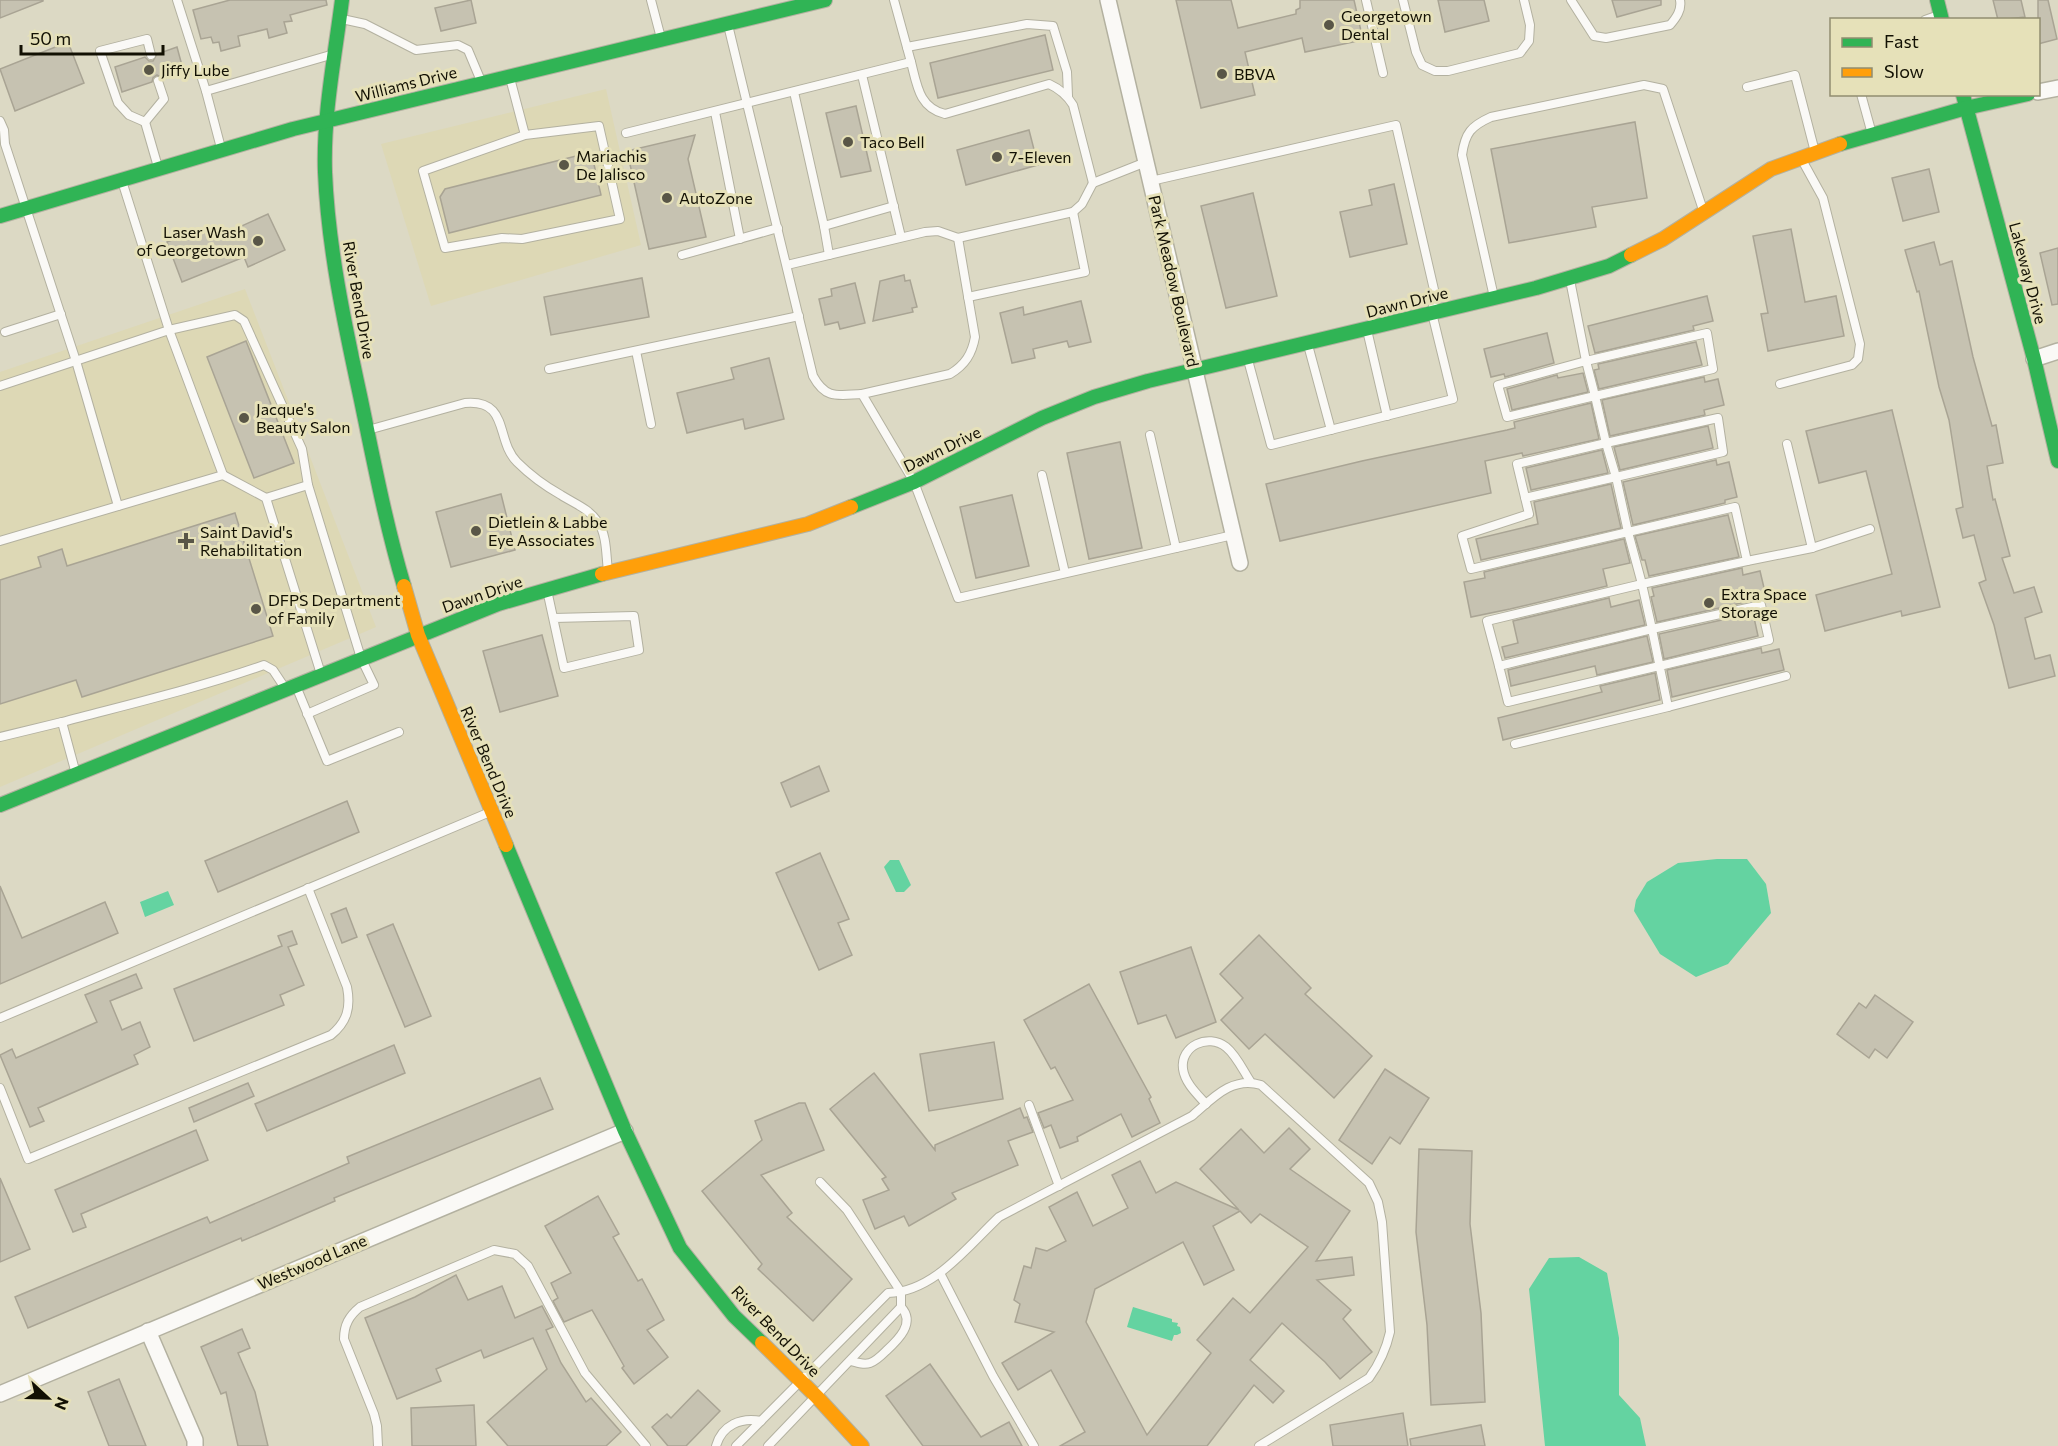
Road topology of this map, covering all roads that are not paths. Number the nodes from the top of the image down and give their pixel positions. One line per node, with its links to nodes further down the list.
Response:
1 (177, 0): 29 (lane)
2 (342, 0): 15 (street, River Bend Drive)
3 (651, 0): 17 (lane)
4 (825, 0): 13 (street, Williams Drive)
5 (894, 0): 18 (lane)
6 (1108, 0): 48 (street, Park Meadow Boulevard)
7 (1366, 0): 22 (lane)
8 (1403, 0): 9 (lane)
9 (1524, 0)
10 (1571, 0): 11 (lane)
11 (1680, 0)
12 (1937, 0): 14 (street)
13 (799, 3): 16 (street, Williams Drive)
14 (1941, 17)
15 (340, 18): 19 (street, River Bend Drive); 26 (lane)
16 (728, 23): 17 (street, Williams Drive); 36 (lane)
17 (661, 39): 24 (street, Williams Drive)
18 (907, 48): 21 (lane); 32 (lane)
19 (335, 54): 29 (lane); 38 (street, River Bend Drive)
20 (151, 56): 40 (lane)
21 (911, 62): 23 (lane); 32 (lane)
22 (1383, 73)
23 (862, 75): 30 (lane); 53 (lane)
24 (510, 76): 26 (street, Williams Drive); 42 (lane)
25 (158, 81): 40 (lane)
26 (482, 83): 38 (street, Williams Drive)
27 (1747, 87): 46 (lane)
28 (2058, 88): 31 (street)
29 (206, 91): 45 (lane)
30 (794, 92): 36 (lane); 58 (lane)
31 (2040, 92)
32 (1068, 96): 52 (lane)
33 (1862, 96): 43 (lane)
34 (2010, 96): 35 (street, Dawn Drive)
35 (1964, 101): 43 (street, Dawn Drive); 79 (street, Lakeway Drive)
36 (748, 104): 37 (lane); 59 (lane)
37 (715, 112): 41 (lane); 62 (lane)
38 (327, 120): 45 (street, Williams Drive); 90 (street, River Bend Drive)
39 (0, 121): 44 (lane)
40 (145, 122): 49 (lane)
41 (626, 133)
42 (525, 135): 42 (lane)
43 (1872, 136): 46 (street, Dawn Drive)
44 (2, 144): 54 (lane)
45 (222, 150): 49 (street, Williams Drive)
46 (1816, 153): 47 (street, Dawn Drive)
47 (1801, 158): 56 (street, Dawn Drive); 84 (lane)
48 (1146, 162): 51 (street, Park Meadow Boulevard); 52 (lane)
49 (159, 169): 50 (street, Williams Drive)
50 (121, 180): 54 (street, Williams Drive); 73 (lane)
51 (1151, 181): 69 (lane); 83 (street, Park Meadow Boulevard)
52 (1093, 183): 55 (lane)
53 (894, 206): 58 (lane); 60 (lane)
54 (27, 208): 57 (street, Williams Drive); 70 (lane)
55 (1073, 212): 61 (lane); 67 (lane)
56 (1704, 212): 66 (street, Dawn Drive); 68 (lane)
57 (0, 216)
58 (824, 226): 64 (lane)
59 (778, 228): 62 (lane); 65 (lane)
60 (901, 237): 61 (lane); 64 (lane)
61 (958, 238): 67 (lane)
62 (740, 239): 63 (lane)
63 (682, 255)
64 (829, 255): 65 (lane)
65 (787, 265): 71 (lane)
66 (1569, 278): 68 (street, Dawn Drive); 80 (lane)
67 (968, 297): 86 (lane)
68 (1494, 298): 69 (street, Dawn Drive)
69 (1432, 313): 72 (street, Dawn Drive); 88 (lane)
70 (61, 314): 74 (lane); 81 (lane)
71 (799, 316): 76 (lane); 86 (lane)
72 (1367, 329): 75 (street, Dawn Drive); 88 (lane)
73 (170, 330): 81 (lane); 96 (lane); 100 (lane)
74 (5, 332)
75 (1308, 344): 78 (street, Dawn Drive); 91 (lane)
76 (636, 351): 82 (lane); 89 (lane)
77 (2058, 351): 79 (street)
78 (1248, 358): 83 (street, Dawn Drive); 91 (lane)
79 (2034, 359): 95 (street, Lakeway Drive)
80 (1586, 360): 87 (lane); 87 (lane); 87 (lane)
81 (76, 361): 85 (lane); 103 (lane)
82 (549, 369)
83 (1196, 371): 99 (street, Dawn Drive); 106 (street, Park Meadow Boulevard)
84 (1780, 384)
85 (0, 386)
86 (862, 394): 99 (lane)
87 (1595, 396): 93 (lane)
88 (1387, 416): 91 (lane)
89 (651, 424)
90 (368, 430): 112 (lane); 118 (street, River Bend Drive)
91 (1331, 430)
92 (1150, 435): 108 (lane)
93 (1606, 443): 98 (lane); 98 (lane); 102 (lane)
94 (1787, 444): 109 (lane)
95 (2058, 461)
96 (223, 475): 101 (lane); 103 (lane)
97 (1042, 475): 113 (lane)
98 (1616, 477): 102 (lane); 105 (lane)
99 (915, 482): 112 (street, Dawn Drive); 113 (lane)
100 (308, 485): 101 (lane); 119 (lane)
101 (266, 498): 122 (lane)
102 (1525, 498): 105 (lane)
103 (118, 506): 107 (lane)
104 (1870, 529): 109 (lane)
105 (1628, 532): 110 (lane); 114 (lane)
106 (1233, 535): 108 (lane); 111 (street, Park Meadow Boulevard)
107 (0, 542)
108 (1176, 548): 113 (lane)
109 (1812, 548): 110 (lane)
110 (1747, 561): 114 (lane)
111 (1240, 562)
112 (608, 572): 115 (street, Dawn Drive)
113 (1065, 573)
114 (1642, 584): 117 (lane); 120 (lane)
115 (547, 589): 116 (lane); 118 (street, Dawn Drive)
116 (554, 618): 116 (lane)
117 (1652, 629): 120 (lane); 121 (lane); 121 (lane)
118 (418, 635): 119 (street, Dawn Drive); 133 (street, River Bend Drive)
119 (361, 658): 122 (street, Dawn Drive); 126 (lane)
120 (1499, 666): 121 (lane)
121 (1660, 666): 125 (lane)
122 (321, 674): 124 (street, Dawn Drive)
123 (1786, 676): 125 (lane)
124 (290, 687): 126 (lane); 127 (lane); 131 (street, Dawn Drive)
125 (1668, 707): 130 (lane)
126 (307, 714): 128 (lane)
127 (62, 722): 129 (lane); 131 (lane)
128 (399, 732)
129 (0, 737)
130 (1515, 744)
131 (76, 774): 132 (street, Dawn Drive)
132 (0, 805)
133 (491, 811): 134 (lane); 140 (street, River Bend Drive)
134 (308, 888): 135 (lane); 137 (lane)
135 (0, 1017)
136 (1250, 1082): 138 (lane); 138 (lane); 160 (lane)
137 (0, 1089)
138 (1206, 1104): 142 (lane)
139 (1029, 1105): 142 (lane)
140 (624, 1131): 146 (street, Westwood Lane); 148 (street, River Bend Drive)
141 (820, 1182): 144 (lane)
142 (1059, 1186): 143 (lane)
143 (940, 1273): 144 (lane); 159 (lane)
144 (901, 1292): 145 (lane); 148 (lane)
145 (901, 1307): 147 (lane); 147 (lane)
146 (148, 1332): 149 (street, Westwood Lane); 152 (street)
147 (851, 1361): 150 (lane)
148 (801, 1381): 150 (street, River Bend Drive); 151 (lane)
149 (0, 1394)
150 (817, 1397): 157 (lane); 158 (street, River Bend Drive)
151 (761, 1421): 155 (lane); 156 (lane)
152 (195, 1446)
153 (378, 1446): 154 (lane)
154 (646, 1446)
155 (716, 1446)
156 (736, 1446)
157 (768, 1446)
158 (862, 1446)
159 (1034, 1446)
160 (1259, 1446)

